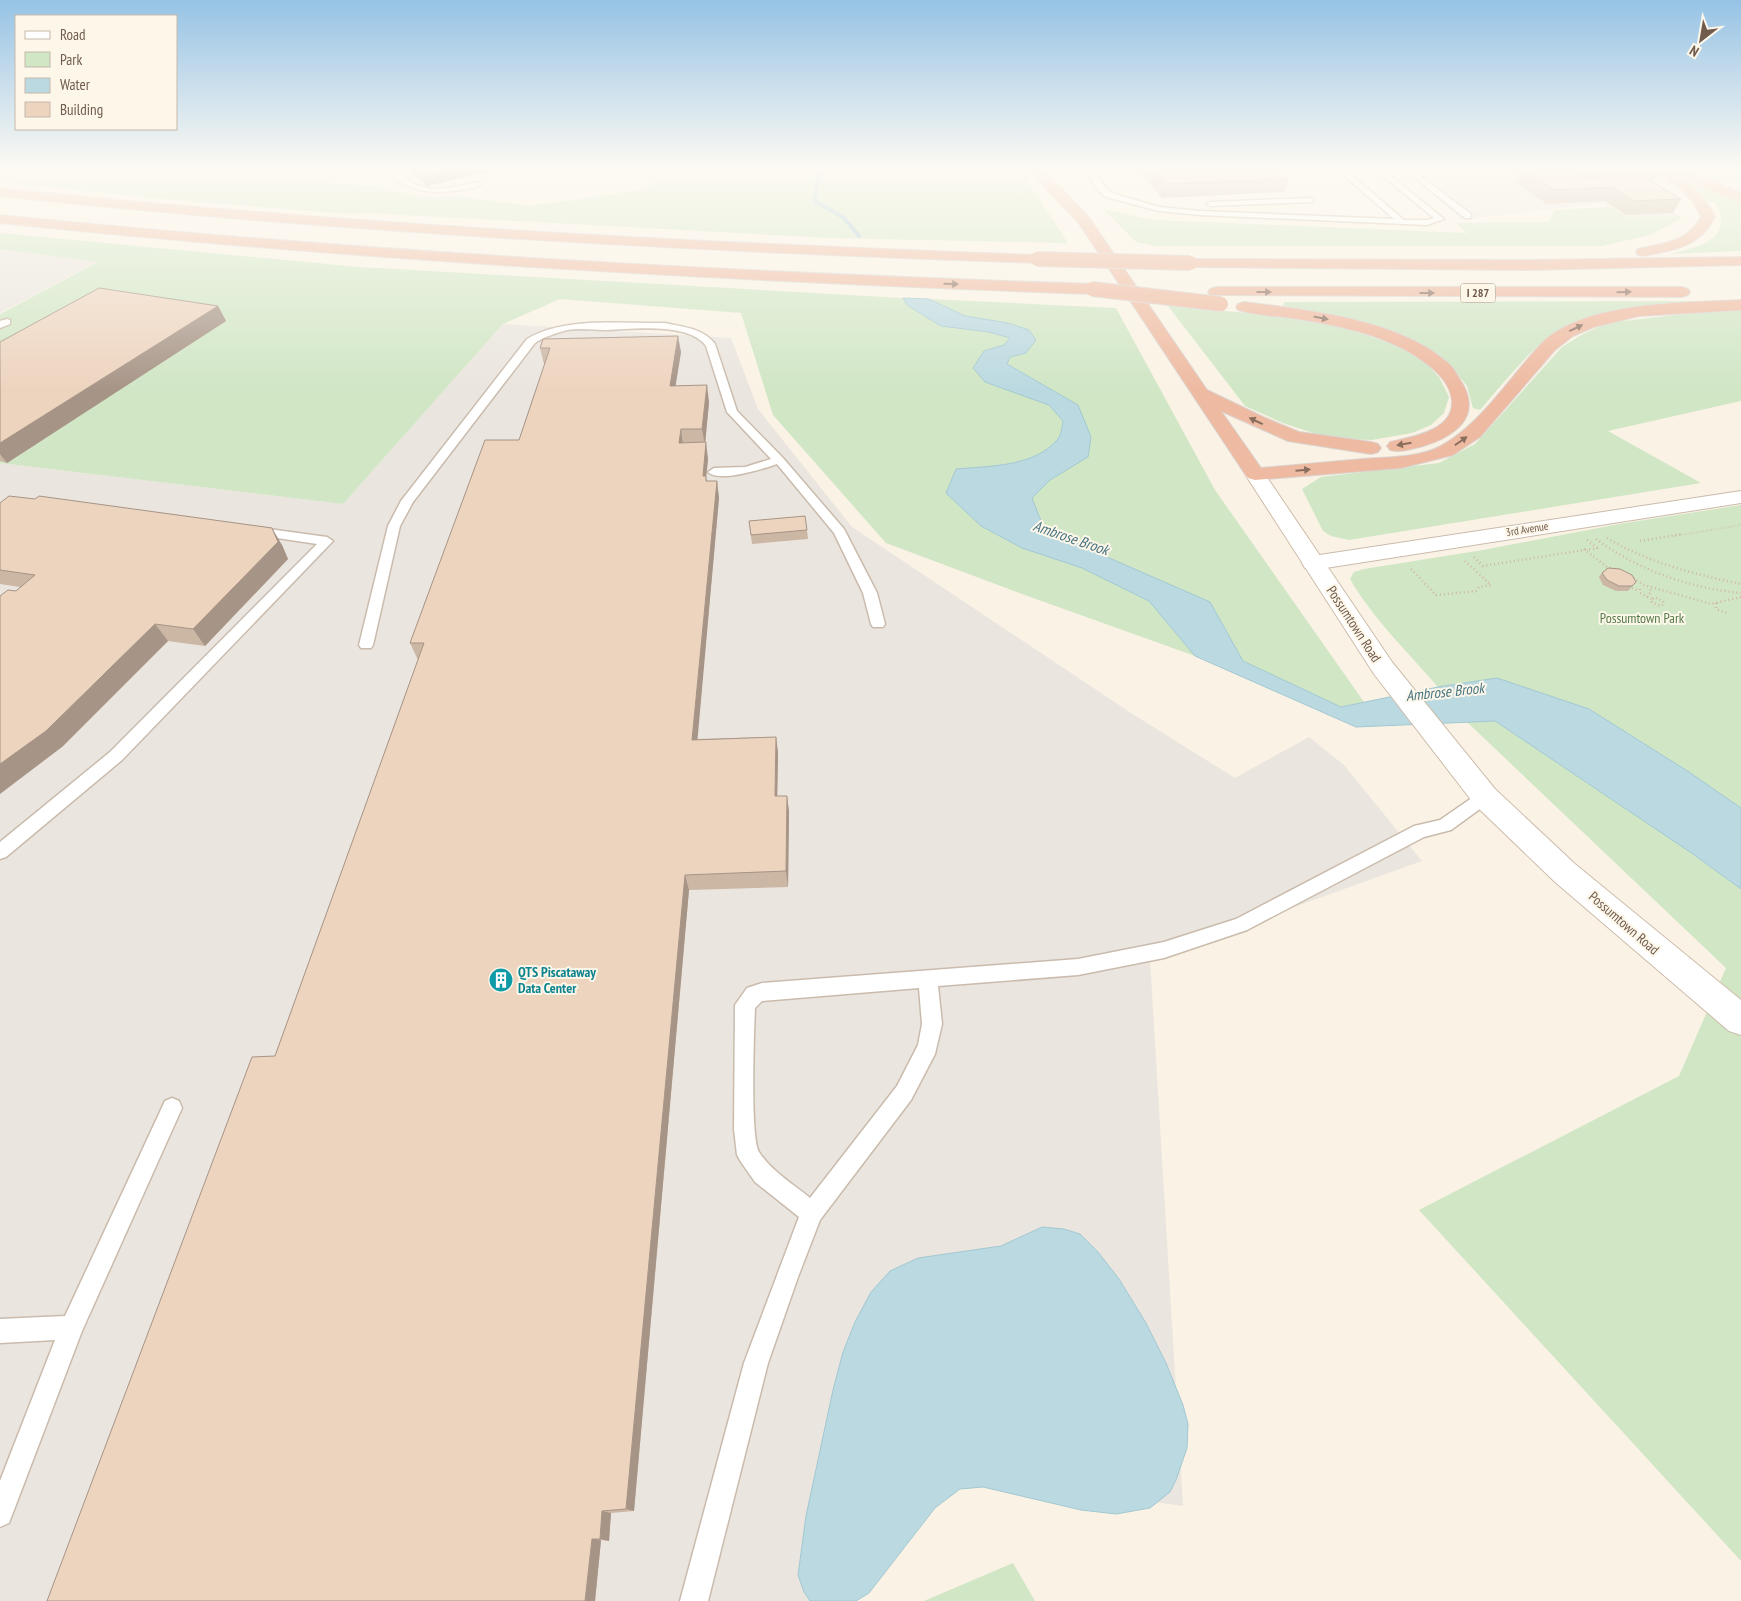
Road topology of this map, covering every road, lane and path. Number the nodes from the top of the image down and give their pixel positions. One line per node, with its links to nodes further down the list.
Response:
1 (235, 242): 8 (highway, one-way to 8, bridge)
2 (617, 242): 6 (highway, I 287, bridge)
3 (1098, 242): 10 (highway, Possumtown Road)
4 (1681, 242): 6 (highway)
5 (1741, 261): 6 (highway, I 287)
6 (1529, 264)
7 (1741, 291): 8 (highway, I 287, one-way to 7)
8 (1218, 298): 11 (highway, one-way to 11)
9 (1741, 305): 13 (highway, one-way to 9)
10 (1201, 393): 11 (highway, one-way to 10); 13 (highway, Possumtown Road)
11 (1371, 448): 13 (highway)
12 (779, 460): 14 (lane); 37 (lane); 38 (lane)
13 (1249, 466): 23 (main road, Possumtown Road)
14 (714, 472)
15 (1741, 497): 16 (main road, 3rd Avenue)
16 (1582, 520): 23 (main road, 3rd Avenue); 29 (path)
17 (1741, 525): 19 (path)
18 (240, 530): 40 (lane)
19 (1640, 541)
20 (1583, 548): 21 (path); 24 (path); 32 (path)
21 (1471, 554)
22 (1460, 562): 25 (path)
23 (1314, 563): 39 (main road, Possumtown Road)
24 (1607, 567): 26 (path); 27 (path)
25 (1416, 568)
26 (1621, 571)
27 (1611, 572)
28 (1627, 574): 30 (path)
29 (1741, 584)
30 (1650, 586): 33 (path); 35 (path)
31 (1632, 588): 33 (path)
32 (1741, 595): 35 (path)
33 (1647, 597): 34 (path)
34 (1652, 599): 34 (path)
35 (1716, 603): 36 (path)
36 (1727, 612)
37 (878, 624)
38 (366, 645)
39 (1485, 797): 41 (lane); 42 (main road, Possumtown Road)
40 (0, 852)
41 (928, 980): 44 (lane); 44 (lane)
42 (1741, 1020)
43 (172, 1108): 45 (lane)
44 (812, 1213): 48 (lane)
45 (72, 1327): 46 (lane); 47 (lane)
46 (0, 1331)
47 (0, 1514)
48 (694, 1601)

